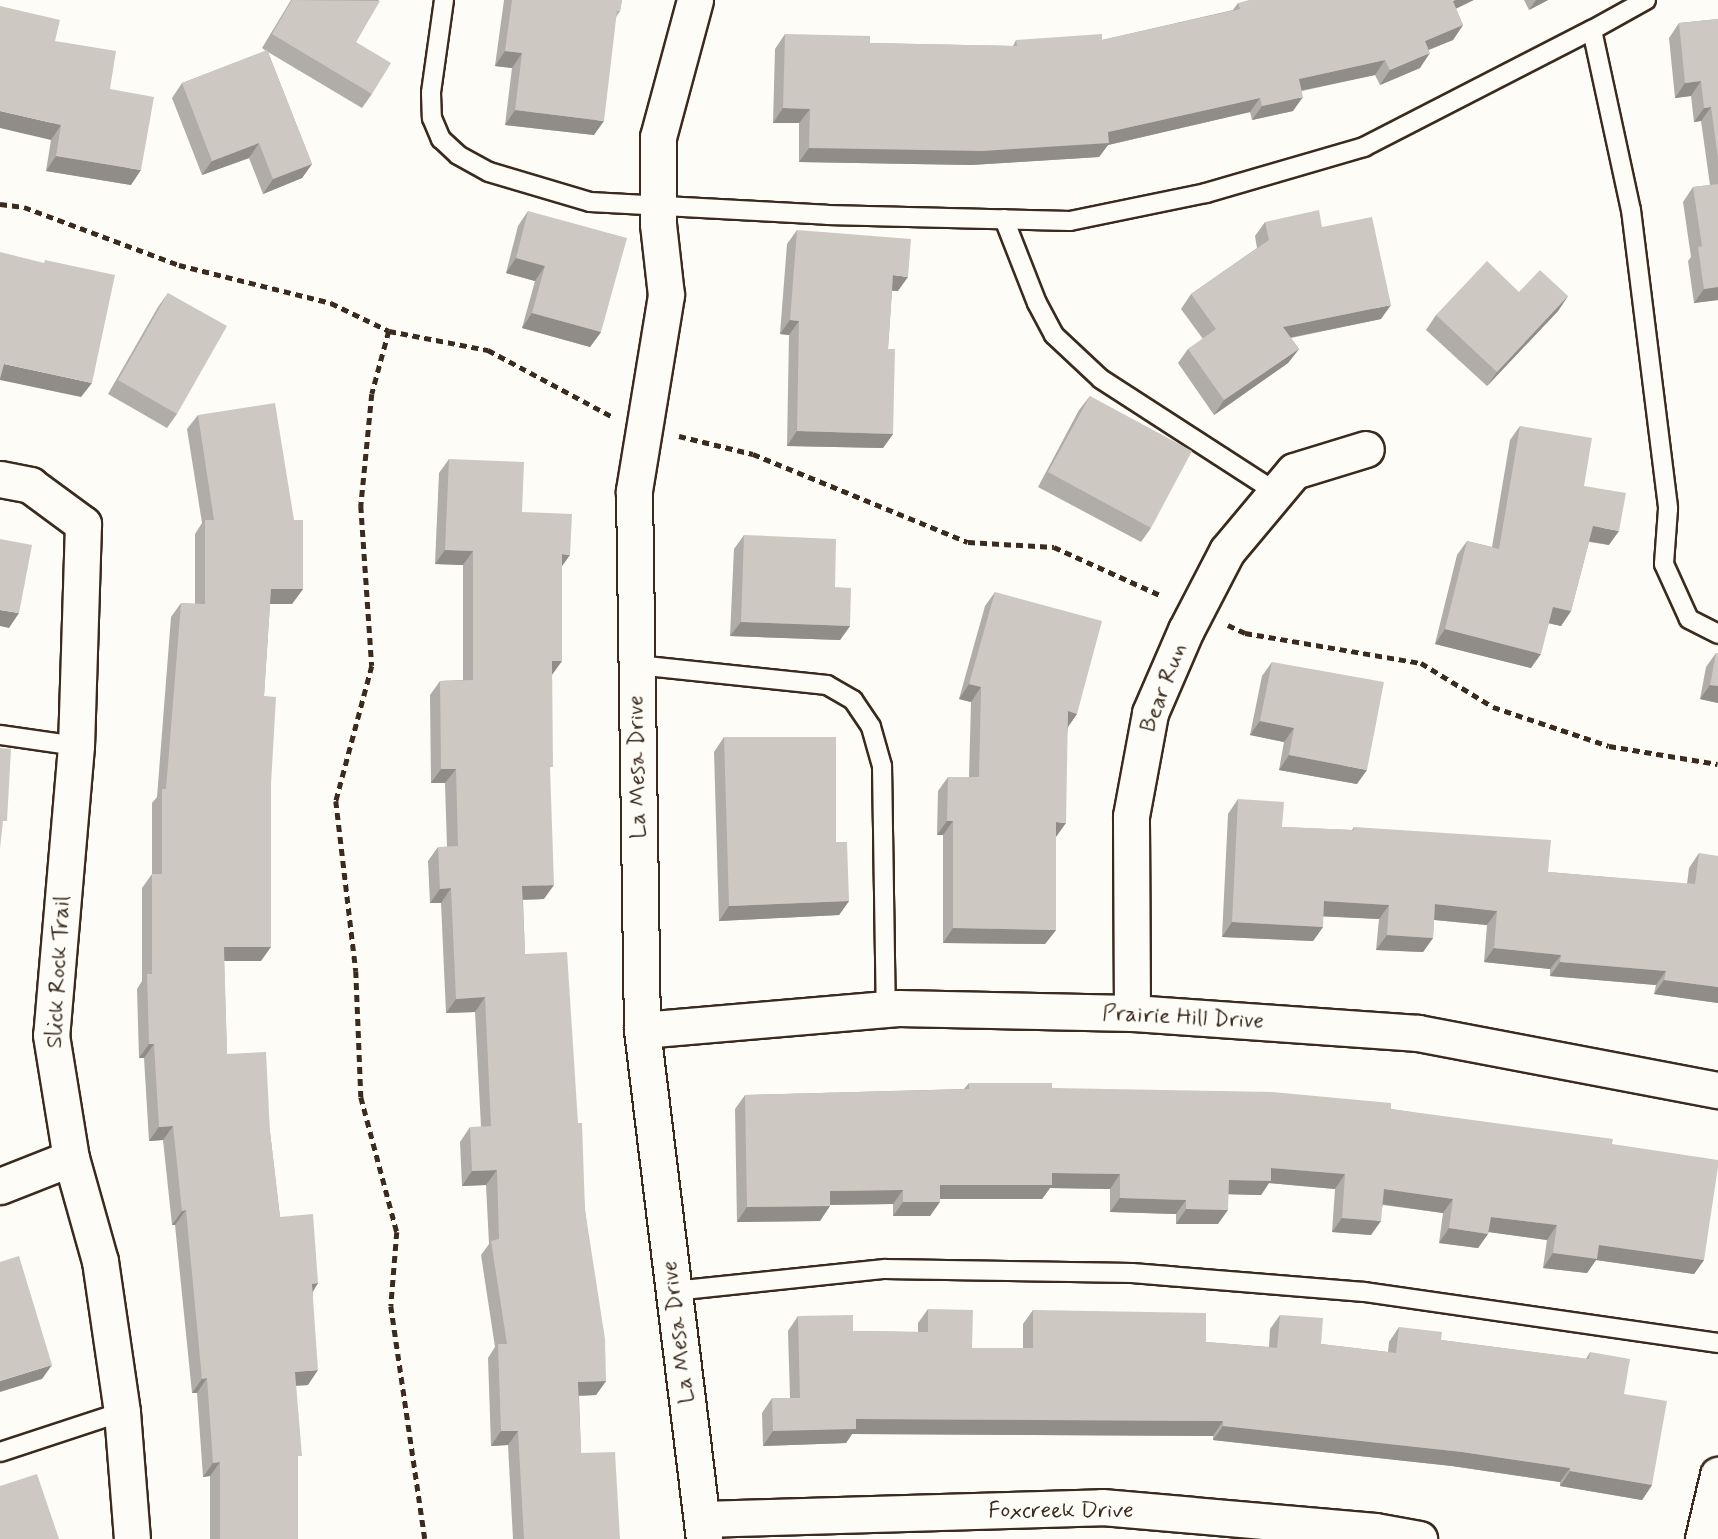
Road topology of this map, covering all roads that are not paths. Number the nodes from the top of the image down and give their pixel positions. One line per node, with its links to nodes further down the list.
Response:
1 (444, 0): 5 (lane)
2 (695, 0): 5 (street, La Mesa Drive)
3 (1646, 0): 4 (lane)
4 (1592, 30): 6 (lane); 10 (lane)
5 (658, 207): 6 (lane); 11 (street, La Mesa Drive)
6 (1004, 219): 9 (lane)
7 (1366, 449): 9 (street, Bear Run)
8 (0, 479): 13 (street, Slick Rock Trail)
9 (1276, 492): 15 (street, Bear Run)
10 (1718, 634)
11 (637, 665): 14 (lane); 16 (street, La Mesa Drive)
12 (0, 734): 13 (lane)
13 (76, 746): 18 (street, Slick Rock Trail)
14 (886, 1009): 15 (street, Prairie Hill Drive); 16 (street, Prairie Hill Drive)
15 (1132, 1013): 17 (street, Prairie Hill Drive)
16 (642, 1030): 20 (street, La Mesa Drive)
17 (1718, 1090)
18 (71, 1158): 19 (street); 22 (street, Slick Rock Trail)
19 (0, 1186)
20 (674, 1291): 21 (lane); 25 (street, La Mesa Drive)
21 (1718, 1343)
22 (122, 1412): 23 (lane); 26 (street, Slick Rock Trail)
23 (0, 1452)
24 (1718, 1475): 28 (street)
25 (703, 1529): 27 (street, Foxcreek Drive)
26 (132, 1539)
27 (1419, 1539)
28 (1703, 1539)

